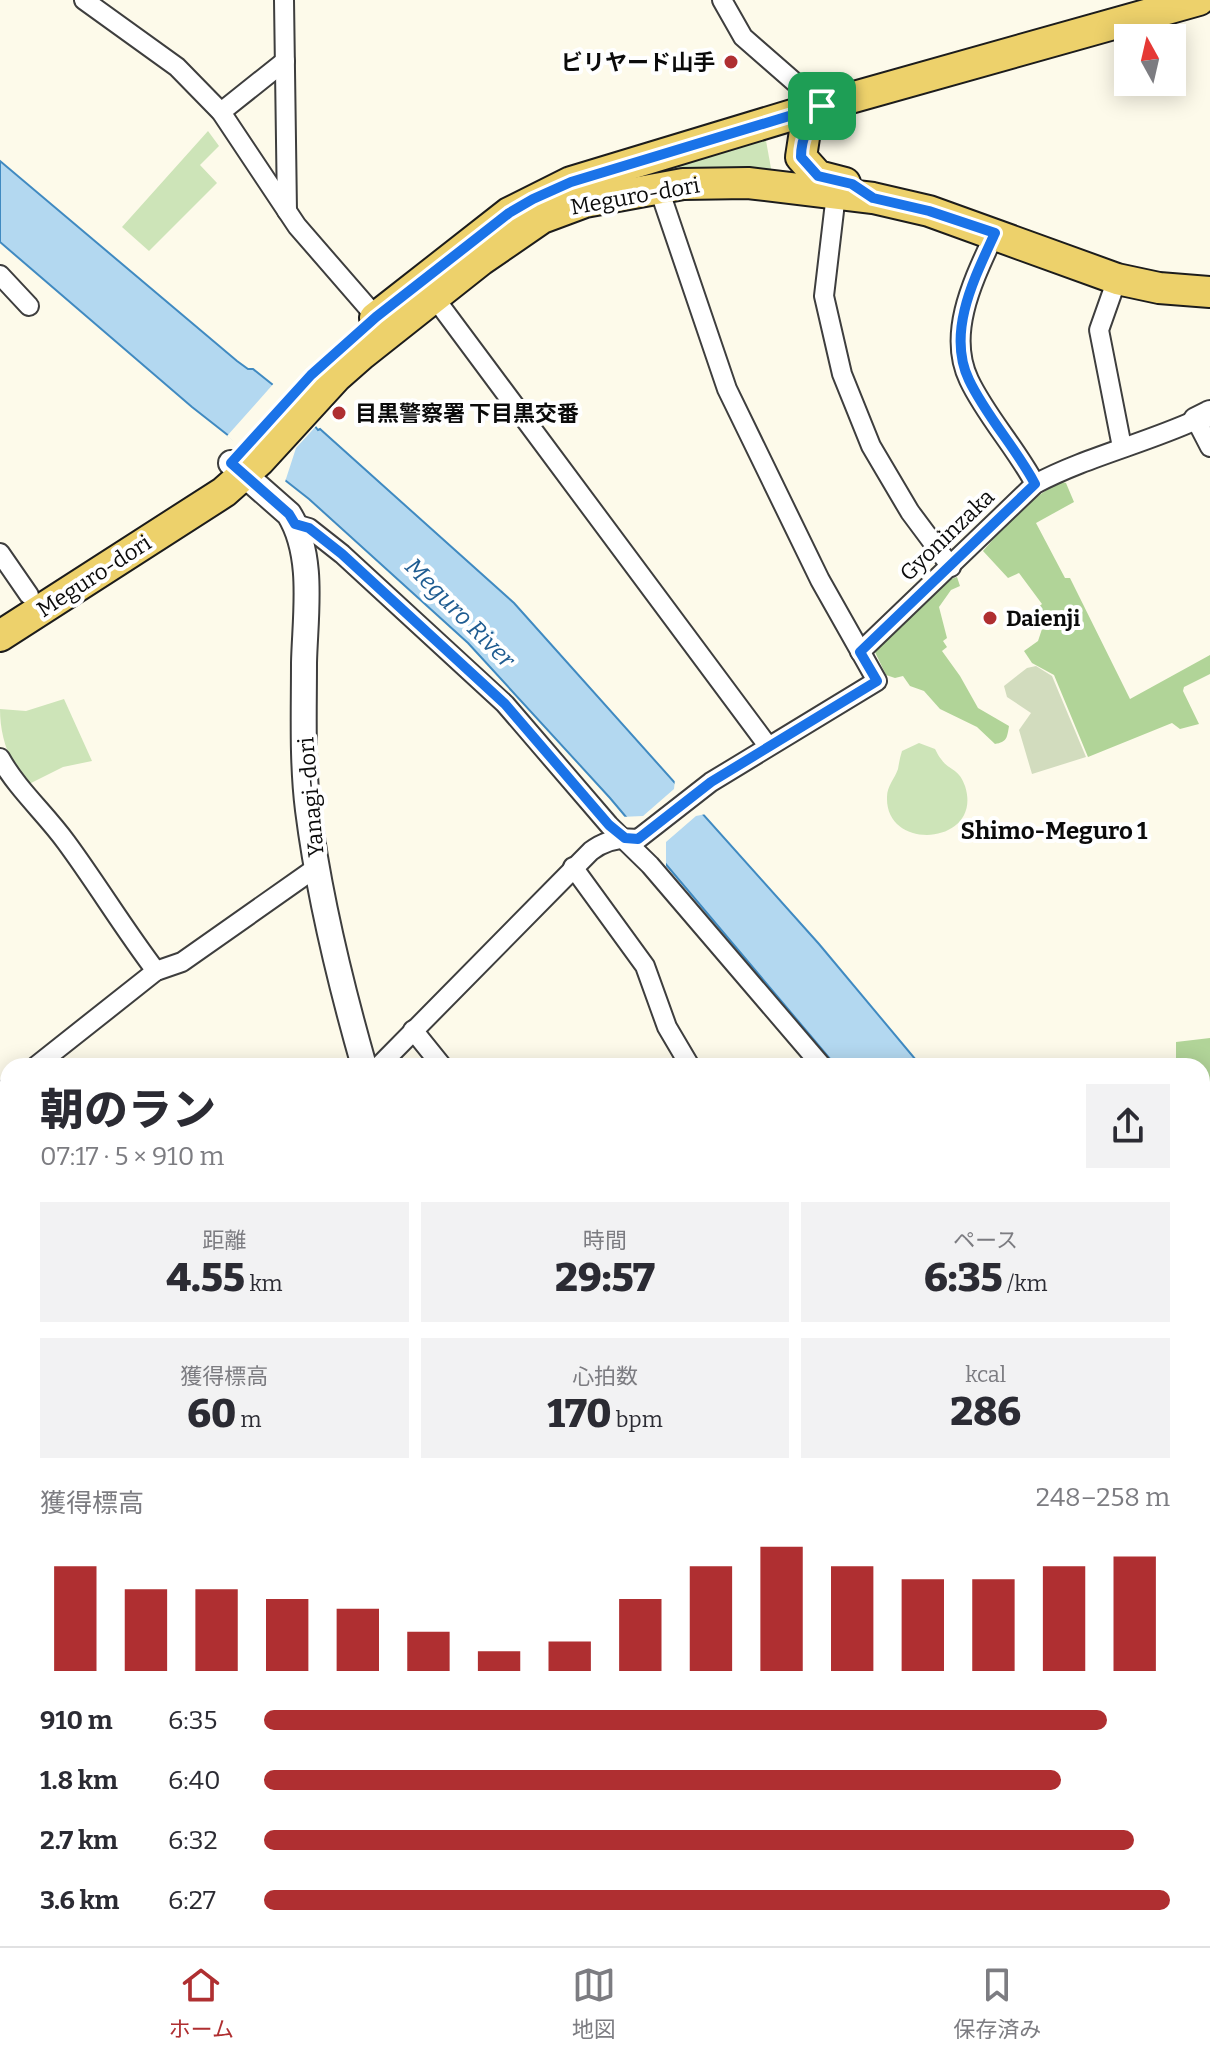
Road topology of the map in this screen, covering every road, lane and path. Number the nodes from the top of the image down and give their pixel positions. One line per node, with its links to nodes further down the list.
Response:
1 (84, 0): 7 (street)
2 (284, 0): 5 (street)
3 (722, 0): 6 (street)
4 (1199, 0): 6 (main road, Meguro-dori)
5 (285, 61): 7 (street); 11 (street)
6 (822, 106): 10 (main road); 15 (main road, Meguro-dori)
7 (221, 112): 11 (street)
8 (659, 189): 9 (main road, Meguro-dori); 15 (main road, Meguro-dori); 31 (street)
9 (836, 194): 10 (main road, Meguro-dori); 27 (street)
10 (873, 198): 12 (main road, Meguro-dori)
11 (287, 211): 18 (street)
12 (995, 233): 14 (main road, Meguro-dori); 24 (street)
13 (0, 275): 17 (street)
14 (1117, 279): 16 (main road, Meguro-dori); 21 (street)
15 (428, 289): 18 (main road, Meguro-dori); 19 (main road, Meguro-dori); 32 (street)
16 (1210, 292)
17 (29, 306)
18 (376, 317): 19 (main road, Meguro-dori)
19 (298, 403): 23 (main road, Meguro-dori)
20 (1203, 416): 21 (street, Gyoninzaka); 22 (street)
21 (1122, 447): 24 (street, Gyoninzaka)
22 (1210, 447)
23 (245, 462): 25 (street); 28 (main road, Meguro-dori); 30 (main road, Meguro-dori)
24 (1035, 484): 27 (street, Gyoninzaka)
25 (295, 524): 34 (street); 35 (street, Yanagi-dori)
26 (0, 553): 28 (street)
27 (951, 567): 31 (street, Gyoninzaka)
28 (29, 595): 29 (main road, Meguro-dori)
29 (0, 614)
30 (0, 636)
31 (860, 652): 32 (street)
32 (768, 746): 34 (street)
33 (0, 758): 37 (street)
34 (631, 838): 36 (street); 44 (street)
35 (317, 867): 37 (street); 40 (street, Yanagi-dori)
36 (573, 867): 38 (street); 43 (street)
37 (156, 971): 39 (street)
38 (413, 1030): 41 (street); 42 (street)
39 (46, 1058)
40 (362, 1058)
41 (387, 1058)
42 (436, 1058)
43 (685, 1058)
44 (815, 1058)

